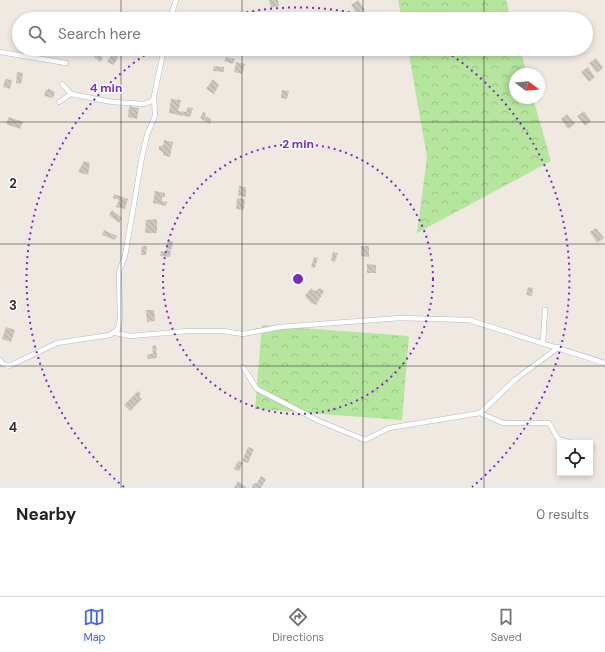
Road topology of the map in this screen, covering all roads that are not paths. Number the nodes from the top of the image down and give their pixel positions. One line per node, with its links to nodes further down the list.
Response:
1 (176, 0): 2 (street)
2 (172, 12)
3 (0, 52): 4 (street)
4 (12, 54)
5 (24, 56): 7 (street)
6 (163, 56): 10 (street)
7 (66, 63)
8 (62, 84): 9 (street)
9 (71, 94): 10 (street); 11 (street)
10 (154, 96): 13 (street)
11 (59, 102)
12 (545, 310): 14 (street)
13 (115, 333): 14 (street); 18 (street)
14 (543, 342): 15 (street)
15 (559, 347): 17 (street); 20 (street)
16 (0, 360): 18 (street)
17 (605, 363)
18 (2, 366)
19 (242, 367): 20 (street)
20 (480, 412): 21 (street)
21 (562, 440)

